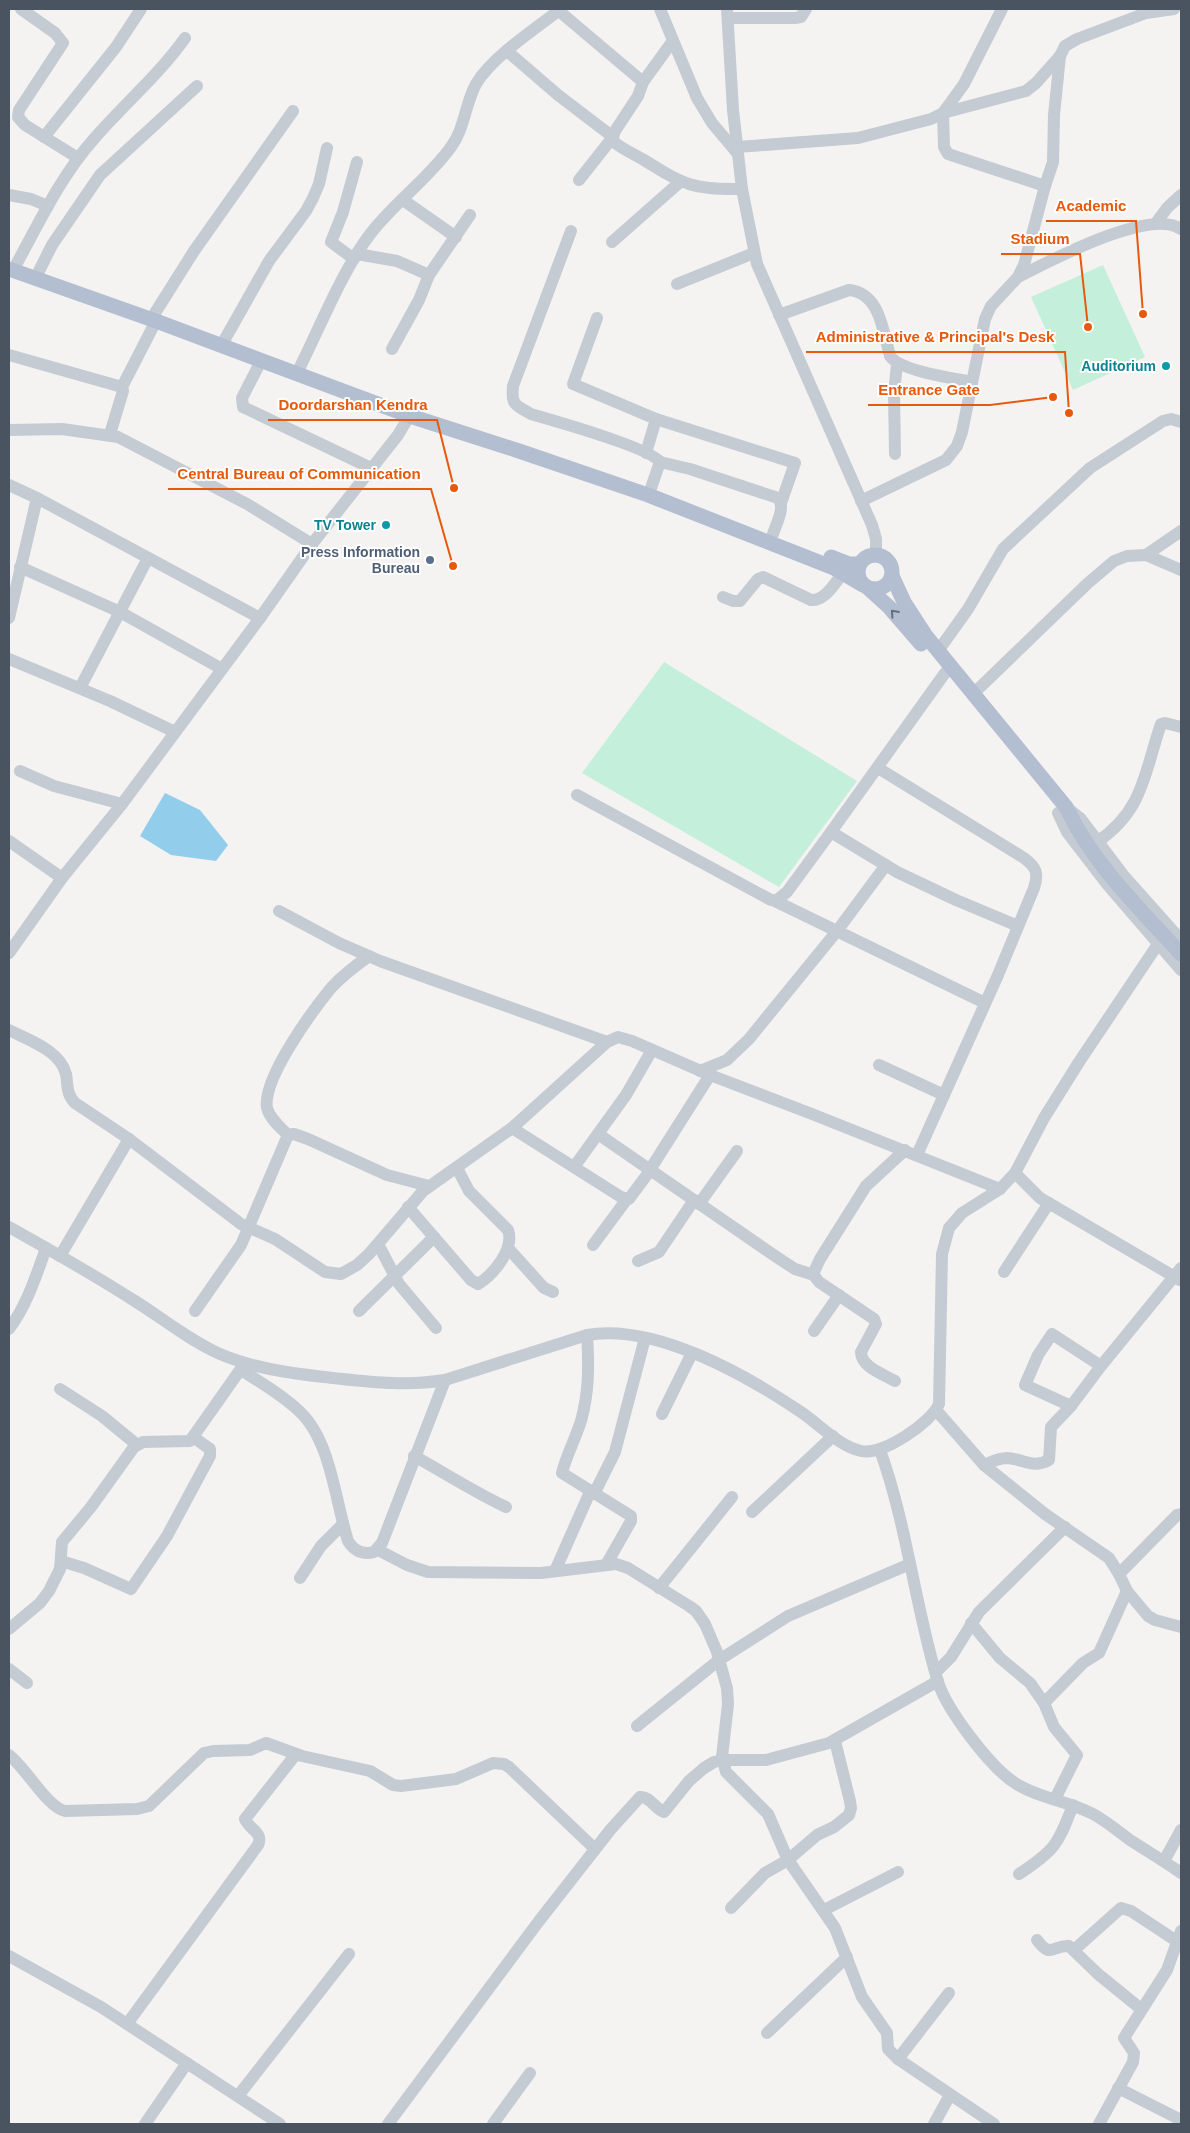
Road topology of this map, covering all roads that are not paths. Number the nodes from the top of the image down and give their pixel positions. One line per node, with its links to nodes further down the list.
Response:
1 (21, 9): 18 (street)
2 (141, 9): 18 (street)
3 (660, 9): 11 (street)
4 (806, 9): 9 (street)
5 (986, 9): 8 (street)
6 (1174, 9): 13 (street)
7 (560, 10): 12 (street); 14 (street)
8 (1000, 12): 17 (street)
9 (728, 14): 21 (street)
10 (185, 38): 22 (street)
11 (672, 42): 14 (street); 21 (street)
12 (507, 51): 19 (street); 30 (street)
13 (1060, 56): 17 (street); 26 (street)
14 (643, 82): 19 (street)
15 (197, 86): 41 (street)
16 (293, 111): 46 (street)
17 (943, 113): 21 (street); 26 (street)
18 (44, 137): 22 (street)
19 (613, 137): 24 (street); 25 (street)
20 (327, 148): 48 (street)
21 (737, 150): 27 (street)
22 (78, 158): 31 (street)
23 (357, 162): 39 (street)
24 (579, 180)
25 (680, 182): 27 (street); 37 (street)
26 (1045, 186): 43 (street)
27 (742, 189): 38 (street)
28 (1181, 194): 33 (street)
29 (9, 195): 31 (street)
30 (403, 200): 36 (street); 39 (street)
31 (48, 206): 40 (street)
32 (470, 216): 36 (street)
33 (1156, 222): 34 (street); 43 (street)
34 (1181, 229)
35 (571, 231): 61 (street)
36 (456, 237): 42 (street)
37 (612, 242)
38 (754, 253): 44 (street); 45 (street)
39 (355, 257): 42 (street); 53 (street)
40 (11, 264): 41 (main road); 46 (main road)
41 (38, 271): 46 (main road)
42 (429, 275): 49 (street)
43 (1018, 277): 54 (street)
44 (677, 284)
45 (779, 315): 52 (street); 68 (street)
46 (156, 317): 48 (main road); 51 (main road); 55 (street)
47 (597, 318): 57 (street)
48 (225, 339): 53 (main road)
49 (392, 349)
50 (9, 355): 55 (street)
51 (261, 361): 56 (main road); 64 (street)
52 (897, 364): 54 (street); 62 (street)
53 (300, 367): 56 (main road)
54 (972, 382): 68 (street)
55 (122, 387): 60 (street)
56 (412, 412): 64 (street); 66 (main road); 79 (main road)
57 (656, 419): 61 (street); 69 (street)
58 (1181, 422): 86 (street)
59 (9, 430): 60 (street)
60 (110, 434): 72 (street)
61 (646, 453): 63 (street)
62 (895, 454)
63 (660, 462): 66 (street); 69 (street)
64 (372, 468): 72 (street)
65 (9, 485): 67 (street)
66 (651, 488): 71 (main road)
67 (37, 498): 75 (street); 77 (street)
68 (861, 500): 73 (street)
69 (781, 503): 71 (street)
70 (1181, 531): 74 (street)
71 (773, 534): 76 (main road)
72 (312, 544): 85 (street)
73 (876, 555): 76 (main road); 80 (main road)
74 (1146, 555): 78 (street); 91 (street)
75 (148, 558): 83 (street); 85 (street)
76 (860, 564): 81 (main road)
77 (20, 568): 83 (street); 84 (street)
78 (1181, 570)
79 (843, 572): 81 (main road); 82 (street)
80 (892, 576): 81 (main road); 86 (main road)
81 (865, 587): 89 (main road, one-way to 81)
82 (723, 598)
83 (120, 612): 88 (street); 90 (street)
84 (9, 618)
85 (260, 618): 88 (street)
86 (938, 651): 91 (main road)
87 (9, 659): 90 (street)
88 (222, 669): 93 (street)
89 (945, 673): 94 (street); 98 (main road)
90 (80, 688): 93 (street)
91 (974, 693): 98 (main road)
92 (1181, 727): 101 (street)
93 (175, 732): 97 (street)
94 (878, 768): 99 (street); 106 (street)
95 (20, 772): 97 (street)
96 (577, 795): 104 (street)
97 (122, 804): 103 (street)
98 (1062, 810): 101 (street); 109 (street); 111 (main road)
99 (831, 832): 102 (street); 104 (street)
100 (9, 841): 103 (street)
101 (1097, 842): 108 (street)
102 (886, 865): 106 (street); 107 (street)
103 (62, 878): 110 (street)
104 (775, 901): 107 (street)
105 (279, 911): 112 (street)
106 (1018, 926): 114 (street)
107 (837, 931): 114 (street); 119 (street)
108 (1181, 940)
109 (1158, 944): 113 (street); 131 (street)
110 (9, 953)
111 (1181, 954)
112 (368, 956): 116 (street); 122 (street)
113 (1181, 970)
114 (985, 1004): 120 (street)
115 (9, 1030): 124 (street)
116 (607, 1042): 117 (street); 121 (street)
117 (652, 1050): 119 (street); 123 (street)
118 (879, 1066): 120 (street)
119 (705, 1073): 125 (street); 130 (street)
120 (944, 1096): 127 (street)
121 (512, 1128): 128 (street); 129 (street)
122 (288, 1134): 132 (street); 139 (street)
123 (598, 1134): 128 (street); 130 (street)
124 (129, 1139): 139 (street); 145 (street)
125 (904, 1150): 127 (street); 149 (street)
126 (737, 1151): 135 (street)
127 (917, 1155): 133 (street)
128 (574, 1167): 134 (street)
129 (457, 1168): 132 (street); 144 (street)
130 (650, 1170): 134 (street); 135 (street)
131 (1015, 1173): 133 (street); 136 (street)
132 (429, 1186): 137 (street)
133 (1000, 1189): 167 (street)
134 (627, 1199): 142 (street)
135 (697, 1202): 146 (street); 149 (street)
136 (1048, 1203): 147 (street); 150 (street)
137 (408, 1207): 140 (street); 141 (street)
138 (9, 1227): 143 (street)
139 (248, 1228): 141 (street); 153 (street)
140 (434, 1237): 144 (street); 148 (street)
141 (378, 1244): 148 (street)
142 (593, 1244)
143 (46, 1248): 145 (street); 156 (street)
144 (508, 1248): 151 (street)
145 (60, 1256): 161 (street)
146 (638, 1261)
147 (1004, 1272)
148 (396, 1275): 154 (street); 155 (street)
149 (814, 1275): 152 (street)
150 (1179, 1275): 162 (street)
151 (553, 1292)
152 (838, 1295): 157 (street); 164 (street)
153 (195, 1311)
154 (359, 1311)
155 (436, 1328)
156 (9, 1329)
157 (814, 1331)
158 (587, 1336): 159 (street); 163 (street); 175 (street)
159 (645, 1338): 160 (street); 175 (street)
160 (692, 1353): 168 (street); 169 (street)
161 (243, 1366): 163 (street); 170 (street); 180 (street)
162 (1101, 1366): 166 (street); 166 (street)
163 (445, 1380): 173 (street)
164 (894, 1381)
165 (60, 1389): 171 (street)
166 (1071, 1406): 174 (street)
167 (936, 1410): 172 (street); 174 (street)
168 (662, 1414)
169 (833, 1436): 172 (street); 178 (street)
170 (193, 1438): 171 (street); 183 (street)
171 (136, 1444): 183 (street)
172 (880, 1450): 184 (street)
173 (414, 1456): 177 (street); 182 (street)
174 (984, 1465): 181 (street)
175 (592, 1493): 185 (street); 186 (street)
176 (732, 1497): 189 (street)
177 (506, 1507)
178 (752, 1512)
179 (1181, 1514): 187 (street)
180 (343, 1524): 182 (street); 188 (street)
181 (1065, 1527): 187 (street); 191 (street)
182 (378, 1550): 186 (street)
183 (61, 1560): 193 (street)
184 (910, 1564): 194 (street); 196 (street)
185 (606, 1565): 186 (street); 189 (street)
186 (555, 1571)
187 (1119, 1574): 190 (street)
188 (300, 1578)
189 (659, 1588): 194 (street)
190 (1127, 1591): 192 (street); 198 (street)
191 (971, 1623): 196 (street); 198 (street)
192 (1181, 1627)
193 (9, 1629)
194 (719, 1660): 199 (street); 203 (street)
195 (9, 1670): 197 (street)
196 (937, 1677): 200 (street); 204 (street)
197 (27, 1683)
198 (1044, 1704): 204 (street)
199 (637, 1726)
200 (835, 1740): 203 (street); 208 (street)
201 (296, 1754): 202 (street); 207 (street); 223 (street)
202 (9, 1755)
203 (722, 1760): 207 (street); 208 (street)
204 (1055, 1799): 205 (street)
205 (1073, 1805): 209 (street); 212 (street)
206 (1181, 1830): 209 (street)
207 (595, 1849): 234 (street)
208 (788, 1860): 213 (street); 214 (street)
209 (1164, 1861): 211 (street)
210 (898, 1872): 214 (street)
211 (1181, 1872)
212 (1019, 1874)
213 (731, 1908)
214 (824, 1910): 220 (street)
215 (1179, 1936): 217 (street); 222 (street)
216 (1037, 1940): 217 (street)
217 (1074, 1950): 222 (street)
218 (349, 1954): 230 (street)
219 (9, 1956): 223 (street)
220 (847, 1957): 224 (street); 225 (street)
221 (949, 1993): 225 (street)
222 (1141, 2009): 228 (street)
223 (127, 2024): 226 (street)
224 (767, 2034)
225 (898, 2059): 229 (street)
226 (187, 2063): 230 (street); 232 (street)
227 (530, 2073): 235 (street)
228 (1118, 2088): 231 (street); 238 (street)
229 (950, 2095): 236 (street); 237 (street)
230 (238, 2096): 233 (street)
231 (1181, 2120)
232 (145, 2124)
233 (280, 2124)
234 (388, 2124)
235 (493, 2124)
236 (934, 2124)
237 (994, 2124)
238 (1099, 2124)

